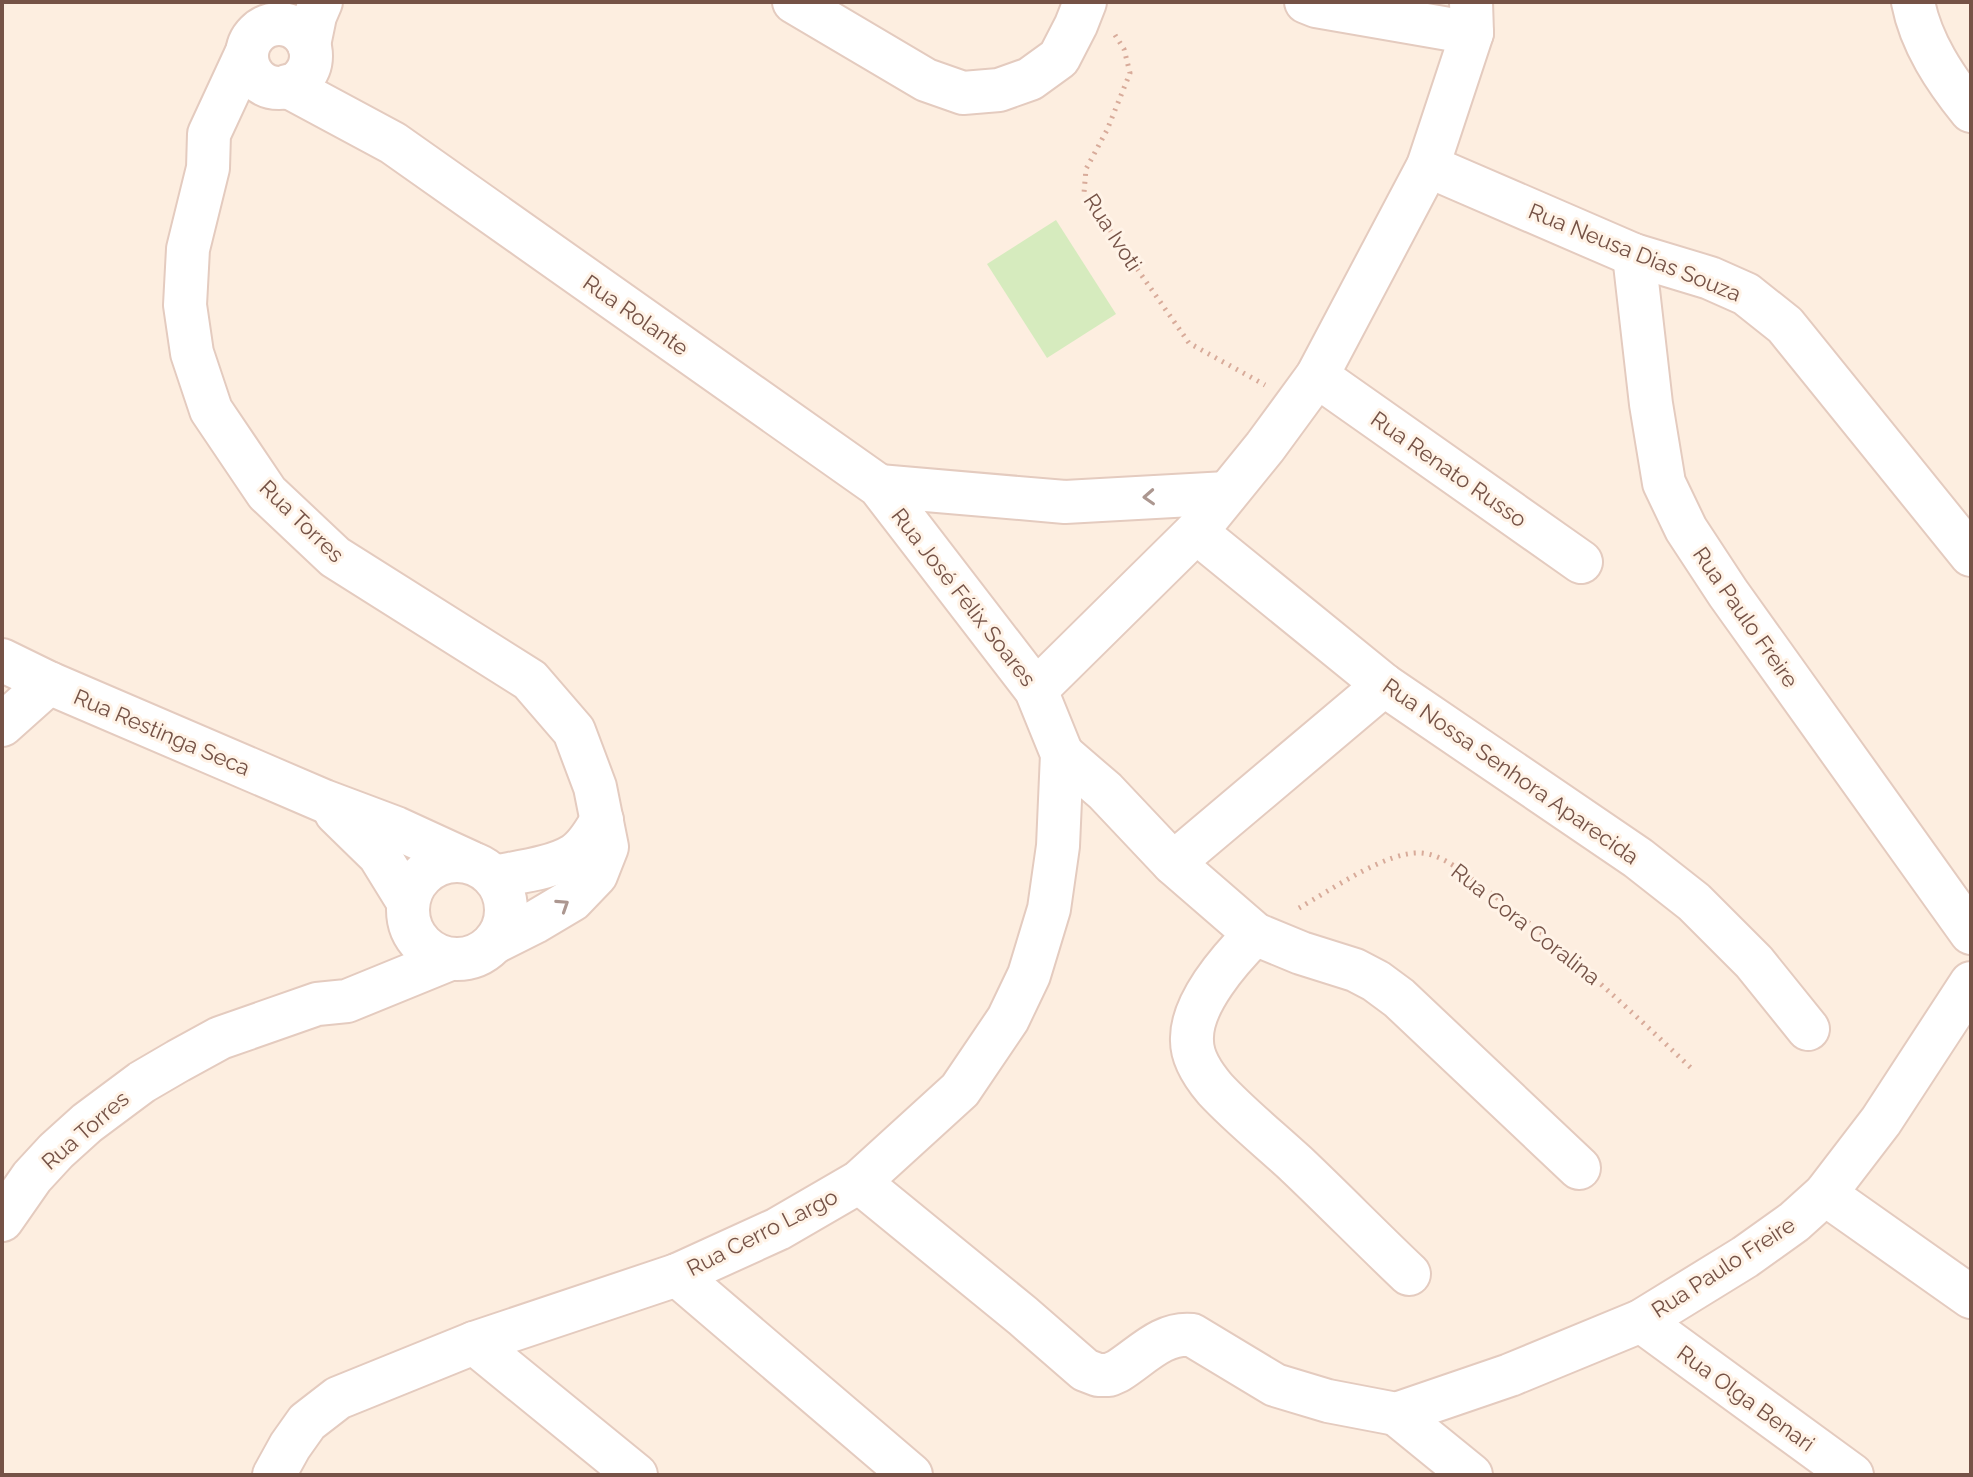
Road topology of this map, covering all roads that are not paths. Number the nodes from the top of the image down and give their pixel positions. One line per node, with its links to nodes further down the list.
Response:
1 (321, 2): 8 (street)
2 (794, 2): 5 (street)
3 (1306, 2): 6 (street)
4 (1913, 2): 9 (street)
5 (1097, 14)
6 (1472, 18): 10 (street)
7 (269, 27): 8 (street); 8 (street); 11 (street, Rua Torres)
8 (296, 69): 11 (street, Rua Torres); 14 (street, Rua Rolante)
9 (1971, 111)
10 (1428, 166): 12 (street, Rua Neusa Dias Souza); 13 (street)
11 (208, 168): 26 (street, Rua Torres)
12 (1634, 255): 17 (street, Rua Neusa Dias Souza); 30 (street, Rua Paulo Freire)
13 (1307, 390): 15 (street); 18 (street, Rua Renato Russo)
14 (879, 486): 15 (street, one-way to 14); 22 (street, Rua José Félix Soares)
15 (1227, 493): 16 (street)
16 (1196, 532): 21 (street, Rua Nossa Senhora Aparecida); 22 (street)
17 (1971, 555)
18 (1581, 562)
19 (2, 660): 20 (street, Rua Restinga Seca)
20 (49, 683): 23 (street); 25 (street, Rua Restinga Seca)
21 (1384, 685): 27 (street); 36 (street, Rua Nossa Senhora Aparecida)
22 (1036, 690): 24 (street, Rua José Félix Soares)
23 (2, 725)
24 (1062, 754): 27 (street); 38 (street, Rua Cerro Largo)
25 (324, 801): 28 (street, Rua Restinga Seca); 29 (street, Rua Restinga Seca)
26 (602, 820): 28 (street); 32 (street, Rua Torres, one-way to 26)
27 (1173, 863): 31 (street)
28 (482, 870): 29 (street); 32 (street)
29 (408, 910): 33 (street); 35 (street, Rua Torres)
30 (1971, 933)
31 (1255, 934): 37 (street); 41 (street)
32 (495, 942): 33 (street)
33 (450, 959): 35 (street, Rua Torres)
34 (1967, 999): 39 (street, Rua Paulo Freire)
35 (317, 1004): 40 (street, Rua Torres)
36 (1808, 1029)
37 (1579, 1168)
38 (859, 1182): 42 (street, Rua Cerro Largo); 46 (street)
39 (1825, 1194): 43 (street); 44 (street, Rua Paulo Freire)
40 (2, 1220)
41 (1409, 1274)
42 (677, 1275): 45 (street, Rua Cerro Largo); 49 (street)
43 (1971, 1297)
44 (1641, 1321): 46 (street, Rua Paulo Freire); 51 (street, Rua Olga Benari)
45 (474, 1343): 47 (street, Rua Cerro Largo); 48 (street)
46 (1396, 1414): 50 (street)
47 (274, 1475)
48 (636, 1475)
49 (911, 1475)
50 (1471, 1475)
51 (1852, 1475)

